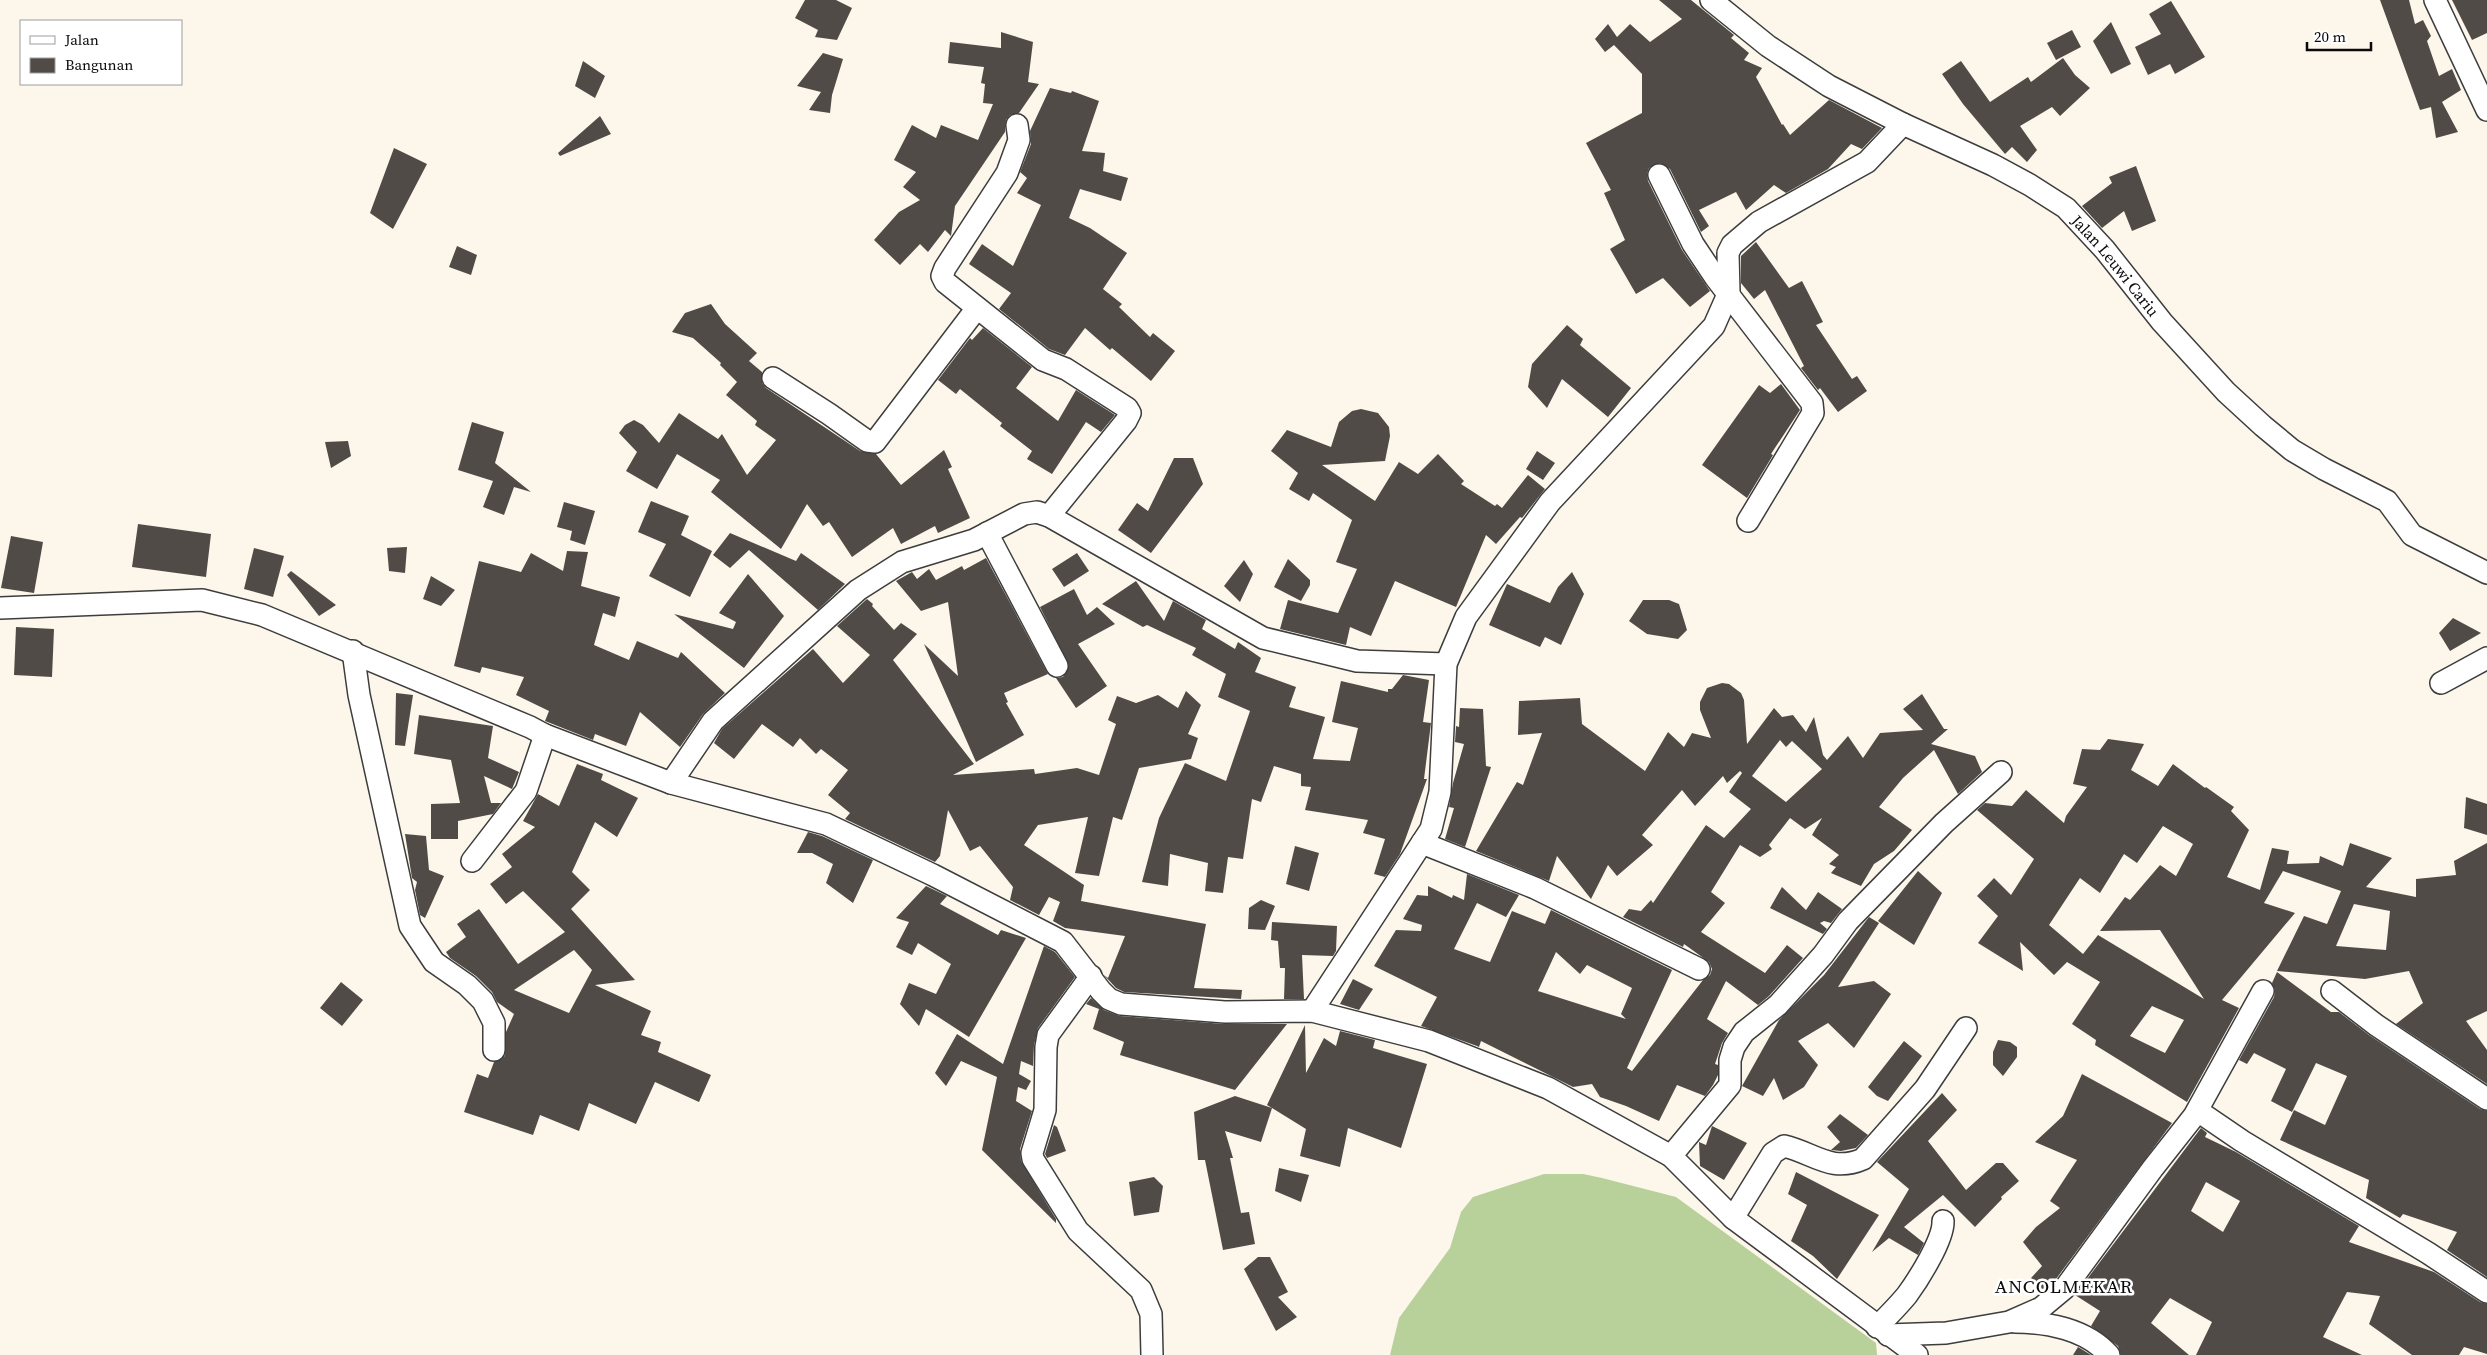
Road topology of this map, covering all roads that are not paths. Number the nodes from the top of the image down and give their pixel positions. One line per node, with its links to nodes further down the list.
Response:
1 (1711, 0): 4 (street, Jalan Leuwi Cariu)
2 (2435, 0): 3 (street)
3 (2487, 110)
4 (1904, 124): 7 (street); 13 (street, Jalan Leuwi Cariu)
5 (1017, 125): 8 (street)
6 (1659, 175): 7 (street)
7 (1729, 292): 11 (street); 17 (street)
8 (977, 308): 9 (street); 10 (street)
9 (773, 378)
10 (1050, 516): 12 (street); 17 (street)
11 (1748, 521)
12 (987, 533): 18 (street); 22 (street)
13 (2487, 572)
14 (0, 608): 15 (street)
15 (353, 651): 20 (street); 31 (street)
16 (2487, 658): 19 (street)
17 (1446, 664): 23 (street)
18 (1057, 666)
19 (2441, 683)
20 (545, 735): 22 (street); 24 (street)
21 (2001, 772): 34 (street)
22 (672, 783): 26 (street)
23 (1422, 843): 25 (street); 29 (street)
24 (472, 861)
25 (1699, 969)
26 (1091, 976): 29 (street); 40 (street)
27 (2332, 991): 32 (street)
28 (2263, 992): 33 (street)
29 (1312, 1011): 34 (street)
30 (1966, 1028): 35 (street)
31 (494, 1050)
32 (2487, 1098)
33 (2198, 1111): 37 (street); 38 (street)
34 (1671, 1156): 35 (street)
35 (1733, 1218): 39 (street)
36 (1944, 1221): 39 (street)
37 (2487, 1292)
38 (2010, 1322): 39 (street); 42 (street)
39 (1883, 1331): 41 (street)
40 (1152, 1355)
41 (1917, 1355)
42 (2109, 1355)

